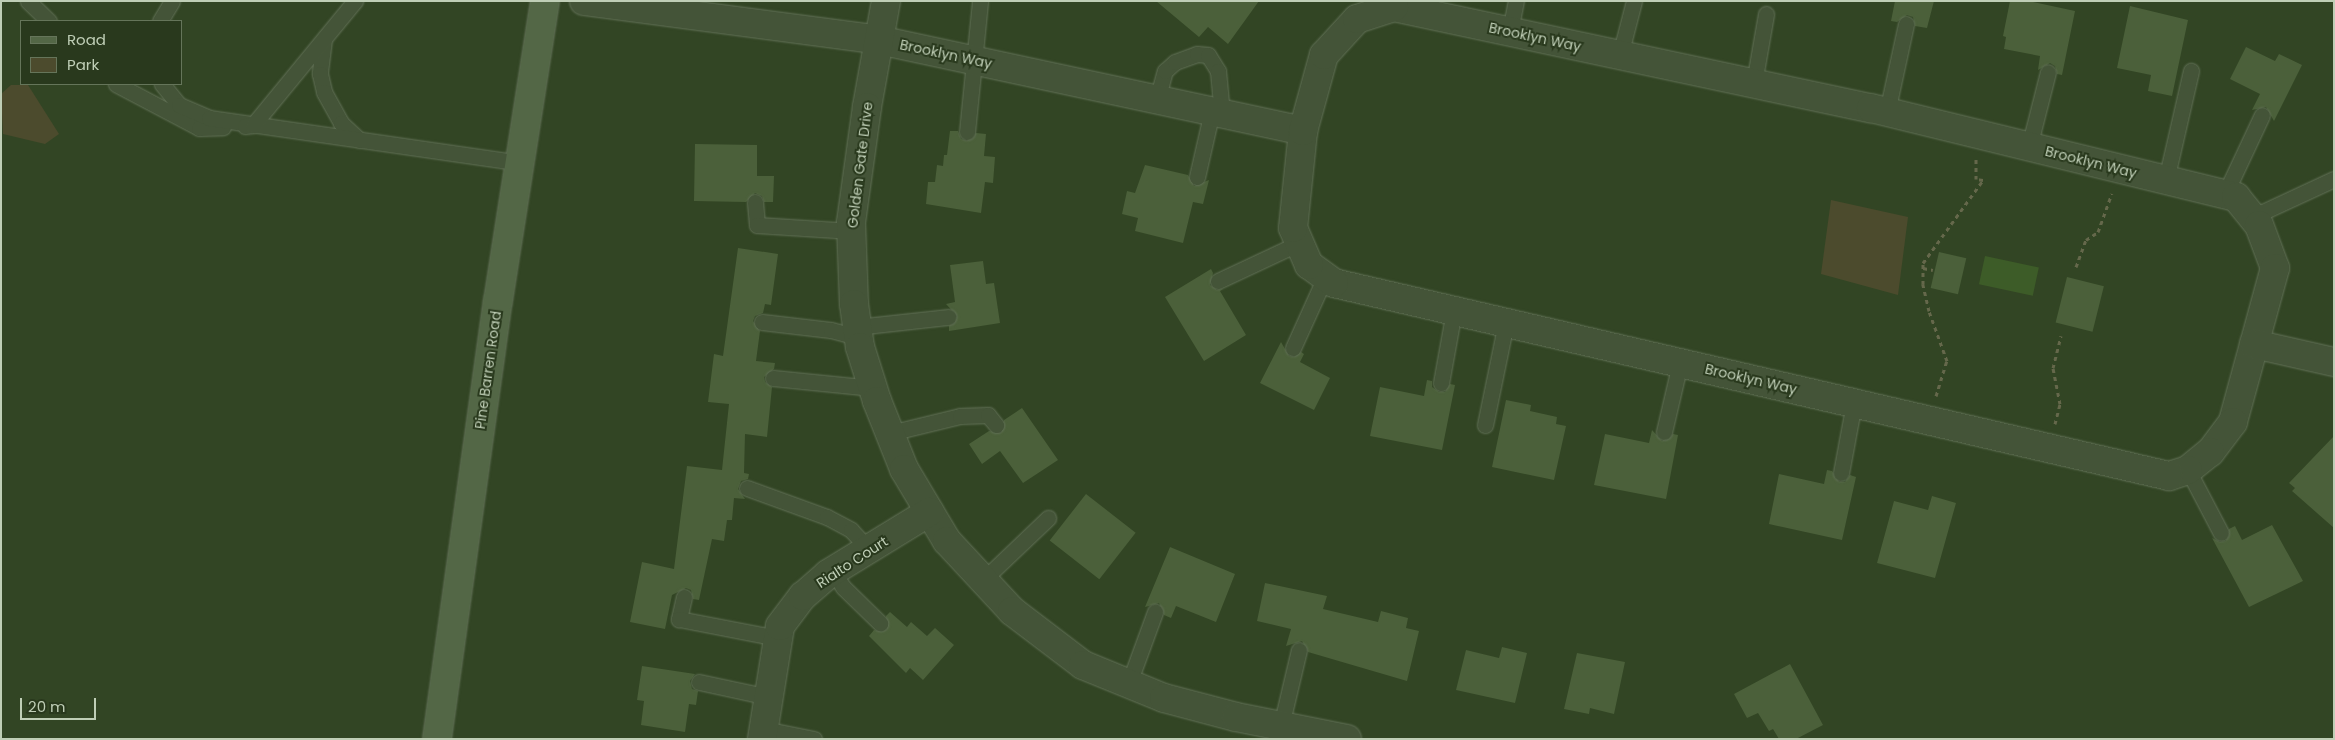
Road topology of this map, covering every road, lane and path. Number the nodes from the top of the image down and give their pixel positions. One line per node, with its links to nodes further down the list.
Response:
1 (28, 1): 13 (lane)
2 (172, 1): 14 (lane)
3 (355, 1): 17 (lane)
4 (545, 1): 36 (main road, Pine Barren Road)
5 (584, 1): 18 (street, Brooklyn Way)
6 (886, 1): 18 (street, Golden Gate Drive)
7 (980, 1): 20 (lane)
8 (1516, 1): 16 (lane)
9 (1634, 1): 19 (lane)
10 (1424, 7): 11 (street, Brooklyn Way); 16 (street, Brooklyn Way)
11 (1364, 9): 31 (street, Brooklyn Way)
12 (1766, 14): 23 (lane)
13 (48, 20)
14 (161, 20)
15 (1906, 24): 28 (lane)
16 (1510, 31): 19 (street, Brooklyn Way)
17 (324, 39): 30 (lane); 34 (lane)
18 (879, 40): 20 (street, Brooklyn Way); 44 (street, Golden Gate Drive)
19 (1620, 55): 23 (street, Brooklyn Way)
20 (974, 60): 26 (street, Brooklyn Way); 32 (lane)
21 (2190, 71): 40 (lane)
22 (2048, 72): 35 (lane)
23 (1754, 83): 28 (street, Brooklyn Way)
24 (118, 85): 30 (lane)
25 (163, 85): 30 (lane)
26 (1157, 100): 27 (street, Brooklyn Way); 27 (lane)
27 (1217, 112): 31 (street, Brooklyn Way); 38 (lane)
28 (1886, 112): 33 (street, Brooklyn Way)
29 (2262, 115): 41 (lane)
30 (253, 126): 34 (lane)
31 (1303, 131): 45 (street, Brooklyn Way)
32 (966, 132)
33 (1975, 134): 35 (street, Brooklyn Way); 46 (path)
34 (359, 140): 36 (lane)
35 (2029, 146): 37 (street, Brooklyn Way)
36 (521, 163): 91 (main road, Pine Barren Road)
37 (2122, 169): 40 (street, Brooklyn Way); 47 (path)
38 (1197, 178)
39 (2334, 179): 43 (lane)
40 (2166, 180): 41 (street, Brooklyn Way)
41 (2225, 194): 43 (street, Brooklyn Way)
42 (755, 202): 44 (lane)
43 (2252, 217): 57 (street, Brooklyn Way)
44 (852, 231): 55 (street, Golden Gate Drive)
45 (1299, 243): 49 (street, Brooklyn Way); 50 (lane)
46 (1923, 268): 48 (path); 65 (path)
47 (2076, 268)
48 (1933, 270)
49 (1325, 277): 51 (street, Brooklyn Way); 58 (lane)
50 (1218, 280)
51 (1454, 311): 54 (street, Brooklyn Way); 62 (lane)
52 (948, 317): 55 (lane)
53 (762, 322): 55 (lane)
54 (1506, 323): 60 (street, Brooklyn Way); 67 (lane)
55 (858, 332): 63 (street, Golden Gate Drive)
56 (2061, 336): 70 (path)
57 (2254, 344): 59 (street); 71 (street, Brooklyn Way)
58 (1293, 348)
59 (2334, 362)
60 (1680, 363): 64 (street, Brooklyn Way); 68 (lane)
61 (773, 378): 63 (lane)
62 (1441, 383)
63 (873, 388): 69 (street, Golden Gate Drive)
64 (1854, 403): 65 (street, Brooklyn Way); 72 (lane)
65 (1932, 421): 70 (street, Brooklyn Way)
66 (996, 425): 69 (lane)
67 (1485, 425)
68 (1664, 432)
69 (890, 433): 74 (street, Golden Gate Drive)
70 (2047, 448): 71 (street, Brooklyn Way)
71 (2188, 470): 76 (lane)
72 (1841, 474)
73 (747, 488): 77 (lane)
74 (929, 512): 77 (street, Rialto Court); 79 (street, Golden Gate Drive)
75 (1048, 518): 79 (lane)
76 (2221, 533)
77 (869, 549): 78 (street, Rialto Court)
78 (833, 572): 82 (lane); 83 (street, Rialto Court)
79 (982, 580): 86 (street, Golden Gate Drive)
80 (684, 597): 83 (lane)
81 (1155, 612): 86 (lane)
82 (880, 623)
83 (778, 638): 87 (street, Rialto Court)
84 (1299, 650): 88 (lane)
85 (699, 682): 87 (lane)
86 (1129, 684): 89 (street, Golden Gate Drive)
87 (769, 697): 90 (street, Rialto Court)
88 (1281, 726): 89 (street, Golden Gate Drive); 93 (street, Golden Gate Drive)
89 (1233, 728)
90 (763, 734): 92 (lane)
91 (437, 739)
92 (814, 739)
93 (1347, 739)

